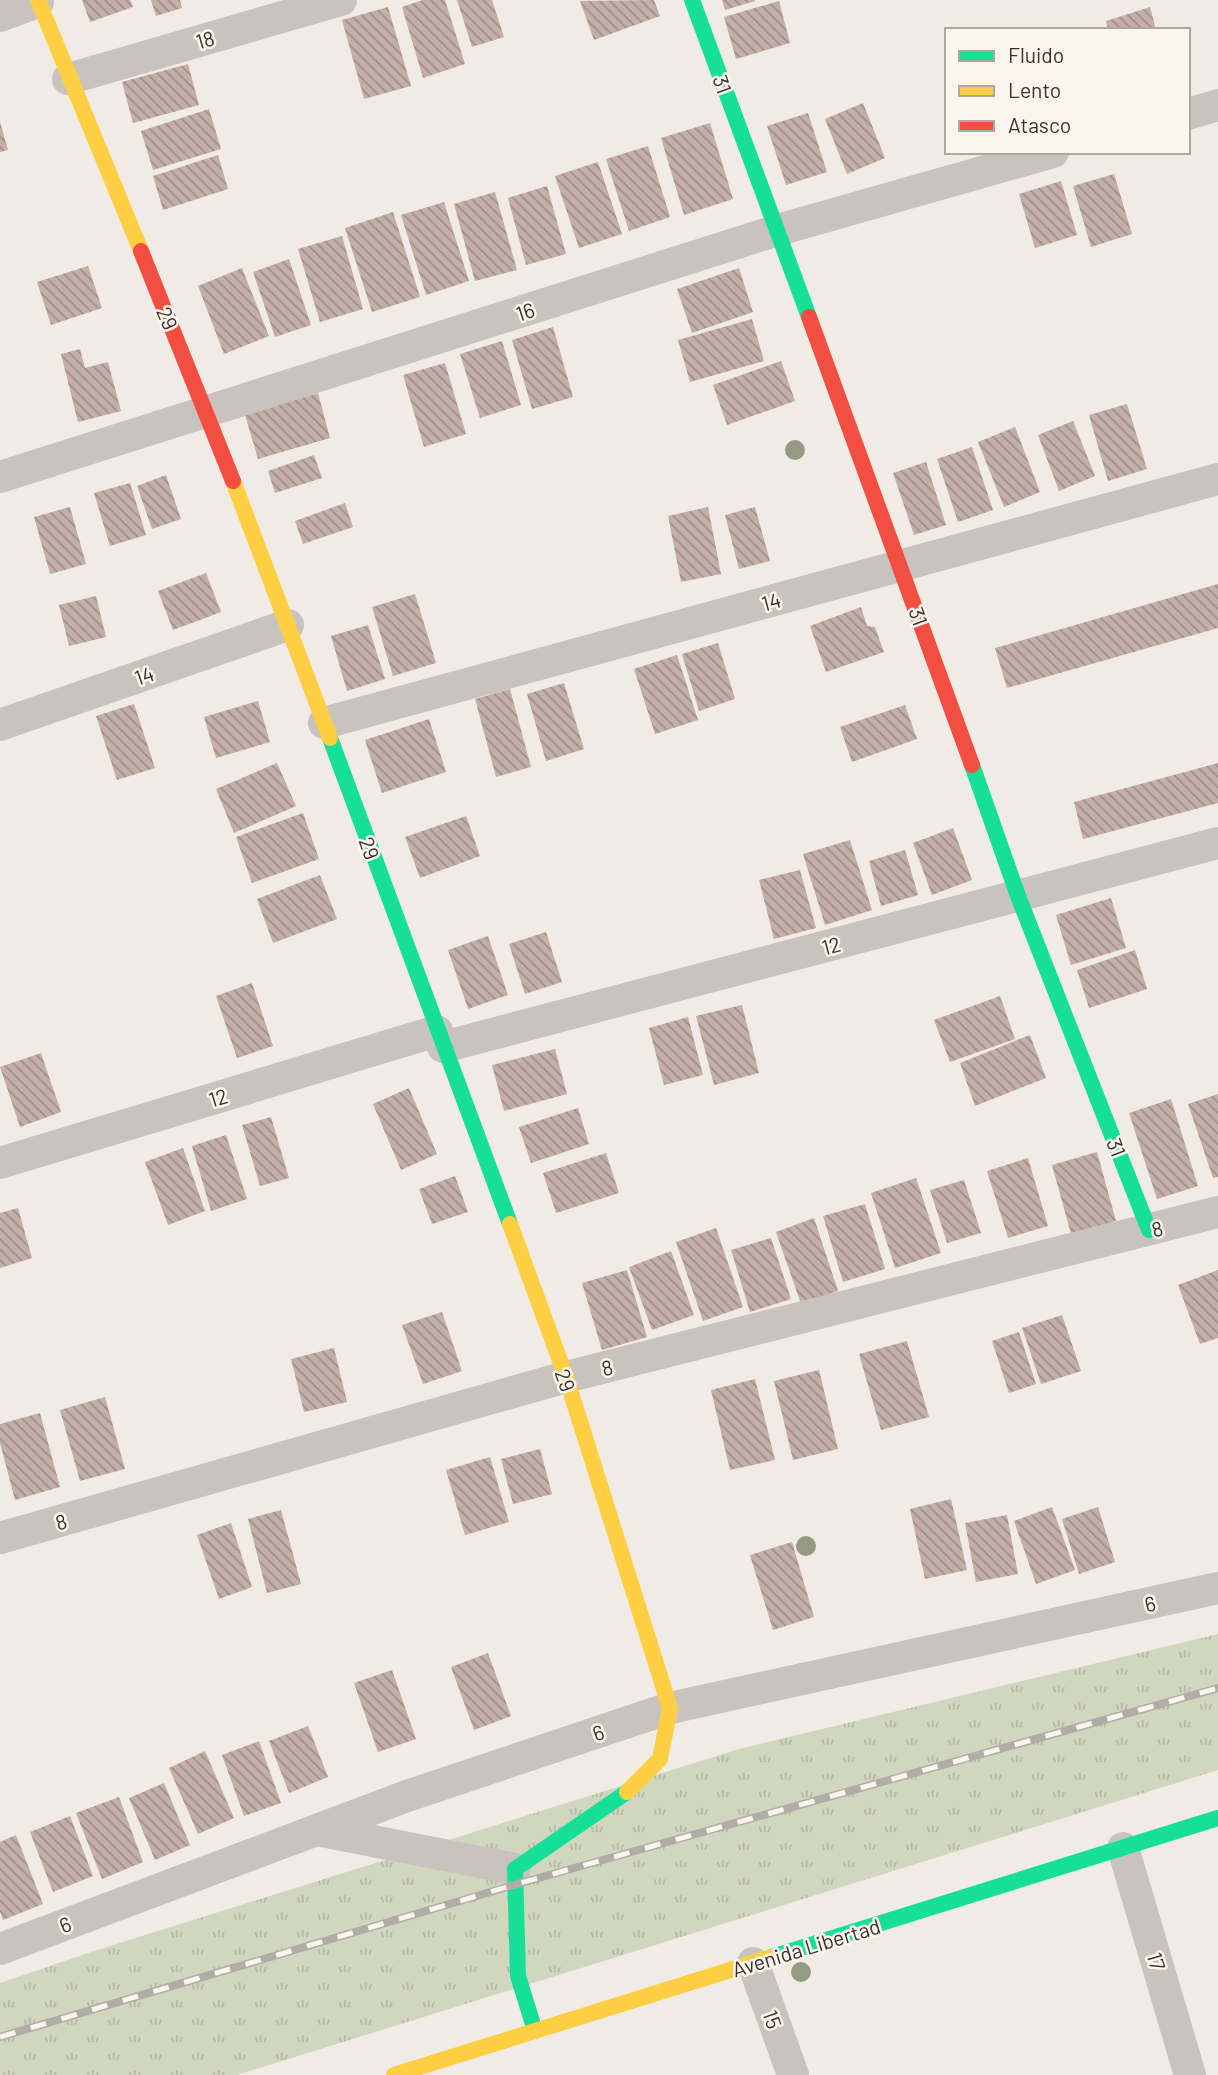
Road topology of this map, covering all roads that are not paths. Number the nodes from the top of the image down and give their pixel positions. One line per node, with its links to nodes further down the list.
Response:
1 (341, 0): 5 (street, 18)
2 (692, 0): 9 (street, 31)
3 (38, 1): 4 (street); 5 (street, 29)
4 (0, 16)
5 (68, 79): 10 (street, 29)
6 (1218, 105): 7 (street)
7 (1190, 113)
8 (1046, 154): 9 (street, 16)
9 (778, 230): 10 (street, 16); 13 (street, 31)
10 (208, 413): 11 (street, 16); 14 (street, 29)
11 (0, 477)
12 (1218, 479): 13 (street, 14)
13 (901, 565): 15 (street, 14); 18 (street, 31)
14 (288, 625): 15 (street, 29); 16 (street, 14)
15 (324, 723): 19 (street, 29)
16 (0, 724)
17 (1218, 843): 18 (street, 12)
18 (1018, 896): 19 (street, 12); 22 (street, 31)
19 (440, 1039): 20 (street, 12); 23 (street, 29)
20 (0, 1163)
21 (1218, 1212): 22 (street, 8)
22 (1149, 1230): 23 (street, 8)
23 (566, 1377): 24 (street, 8); 26 (street, 29)
24 (0, 1538)
25 (1218, 1588): 26 (street, 6)
26 (670, 1708): 28 (street, 6); 30 (street)
27 (1218, 1818): 29 (street, Avenida Libertad)
28 (316, 1830): 30 (street); 31 (street, 6)
29 (1123, 1848): 32 (street, Avenida Libertad); 36 (street, 17)
30 (515, 1869): 33 (street)
31 (0, 1949)
32 (753, 1963): 33 (street, Avenida Libertad); 35 (street, 15)
33 (535, 2031): 34 (street, Avenida Libertad)
34 (401, 2074)
35 (793, 2075)
36 (1190, 2075)

